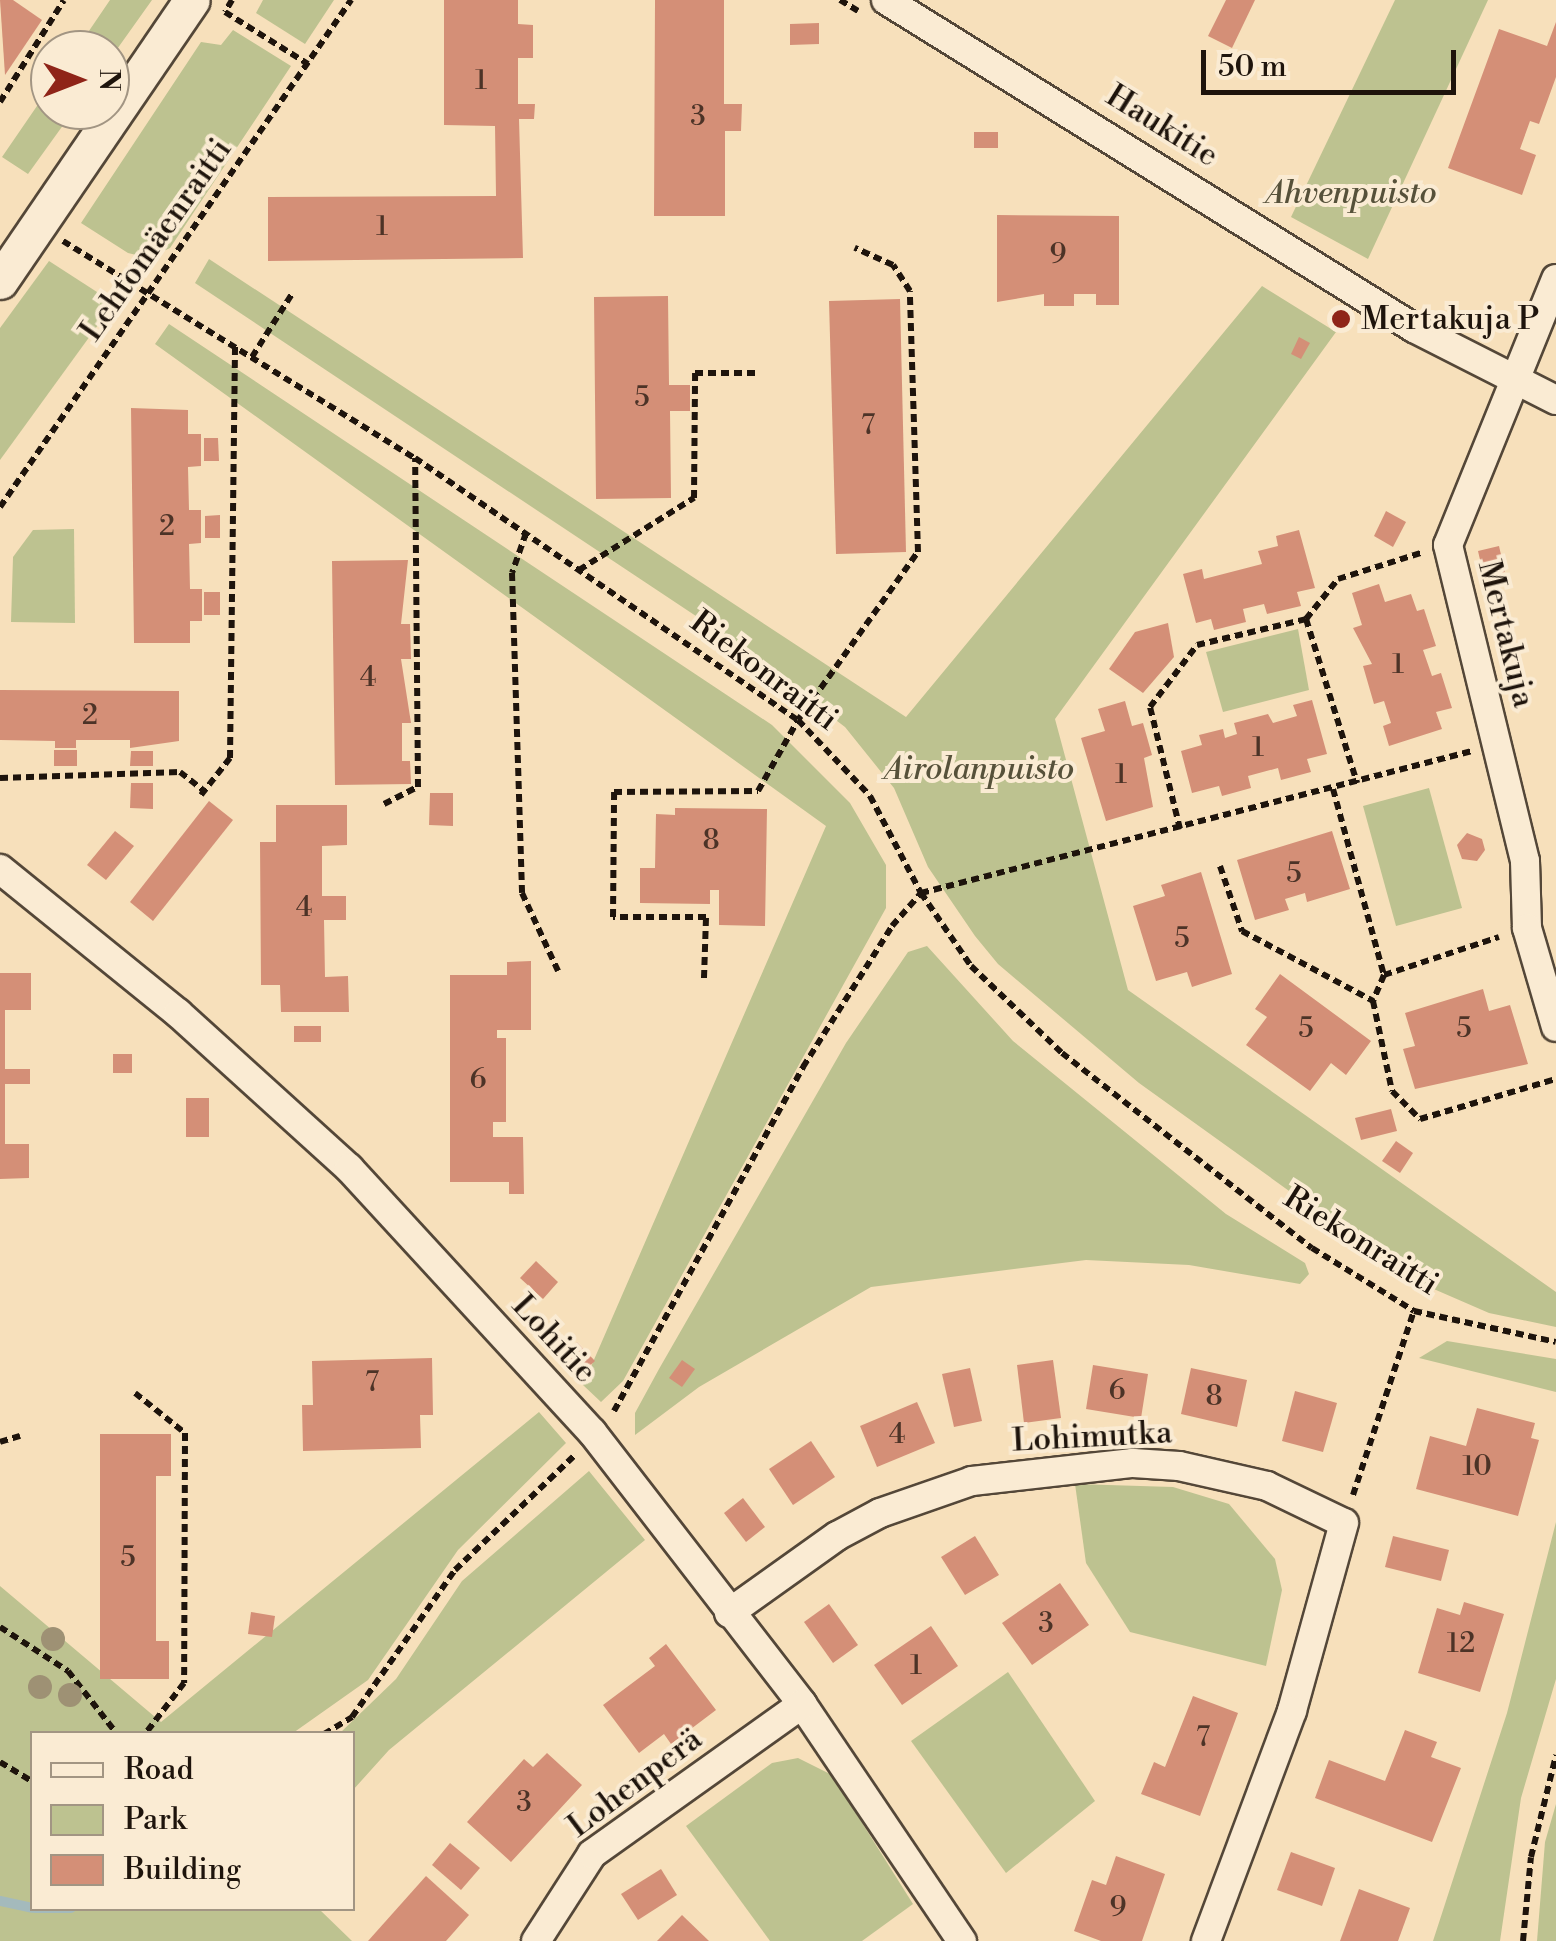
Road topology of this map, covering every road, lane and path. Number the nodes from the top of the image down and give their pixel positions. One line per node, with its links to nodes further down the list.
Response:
1 (64, 0): 7 (path)
2 (192, 0): 11 (street)
3 (232, 0): 6 (path)
4 (351, 0): 6 (path, Lehtomäenraitti)
5 (886, 0): 17 (street, Haukitie)
6 (308, 64): 12 (path, Lehtomäenraitti)
7 (0, 102)
8 (58, 238): 12 (path, Riekonraitti)
9 (855, 248): 25 (path)
10 (1556, 278): 17 (street, Mertakuja)
11 (0, 281)
12 (150, 294): 14 (path, Riekonraitti); 20 (path, Lehtomäenraitti)
13 (292, 294): 15 (path)
14 (235, 344): 15 (path, Riekonraitti); 27 (path)
15 (252, 357): 19 (path, Riekonraitti)
16 (755, 373): 23 (path)
17 (1516, 383): 18 (street, Haukitie); 22 (street, Mertakuja)
18 (1556, 400)
19 (415, 458): 21 (path, Riekonraitti); 30 (path)
20 (0, 507)
21 (526, 533): 23 (path, Riekonraitti); 36 (path)
22 (1448, 545): 24 (path); 26 (street, Mertakuja)
23 (579, 570): 25 (path, Riekonraitti)
24 (1306, 618): 28 (path); 31 (path)
25 (798, 720): 34 (path, Riekonraitti); 38 (path)
26 (1497, 744): 28 (path); 35 (street, Mertakuja)
27 (0, 778)
28 (1357, 783): 29 (path)
29 (1333, 789): 31 (path); 37 (path)
30 (384, 804)
31 (1180, 829): 34 (path)
32 (1220, 866): 39 (path)
33 (0, 868): 45 (street, Lohitie)
34 (921, 894): 42 (path, Riekonraitti); 45 (path)
35 (1527, 928): 37 (path); 40 (street, Mertakuja)
36 (558, 971)
37 (1384, 975): 39 (path)
38 (704, 978)
39 (1373, 1001): 41 (path)
40 (1556, 1027)
41 (1556, 1080)
42 (1414, 1311): 43 (path, Riekonraitti); 48 (path)
43 (1556, 1342)
44 (135, 1393): 53 (path)
45 (592, 1432): 49 (street, Lohitie); 54 (path)
46 (20, 1436): 47 (path)
47 (0, 1442)
48 (1344, 1523): 49 (street, Lohimutka); 60 (street)
49 (729, 1613): 51 (street, Lohitie)
50 (0, 1627): 52 (path)
51 (802, 1704): 58 (street, Lohenperä); 59 (street, Lohitie)
52 (115, 1731)
53 (146, 1731)
54 (329, 1731)
55 (1556, 1755): 61 (path)
56 (0, 1762): 57 (path)
57 (30, 1780)
58 (536, 1941)
59 (962, 1941)
60 (1206, 1941)
61 (1523, 1941)

